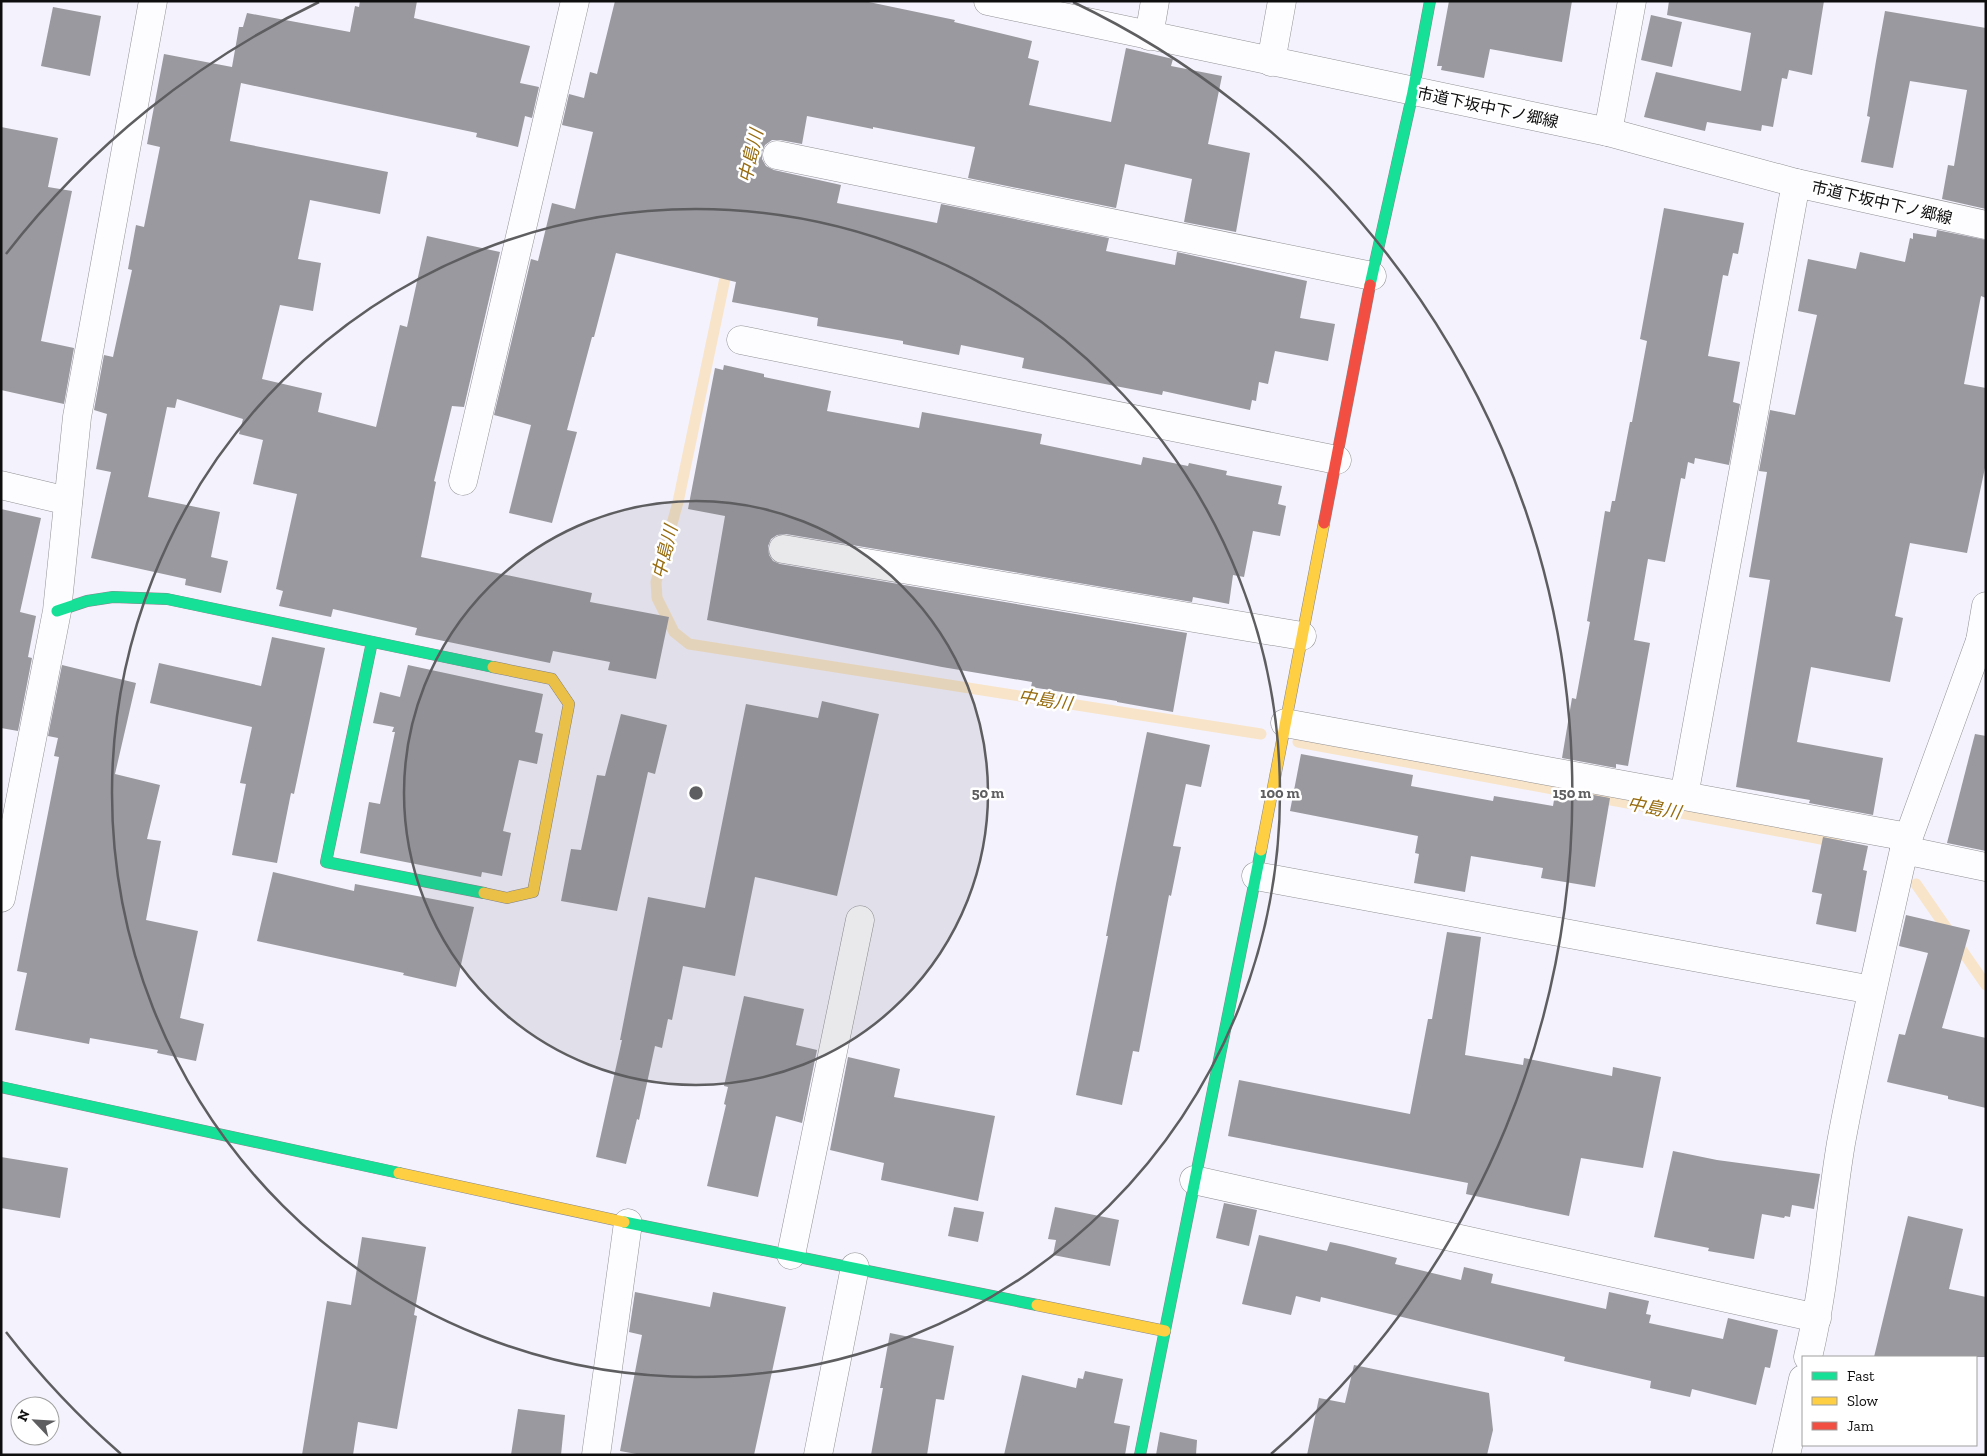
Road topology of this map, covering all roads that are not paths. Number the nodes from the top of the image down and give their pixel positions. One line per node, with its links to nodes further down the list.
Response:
1 (153, 1): 20 (street)
2 (575, 1): 18 (street)
3 (988, 1): 8 (street, 市道下坂中下ノ郷線)
4 (1155, 1): 8 (street)
5 (1282, 1): 9 (street)
6 (1430, 1): 10 (street)
7 (1632, 1): 11 (street)
8 (1149, 36): 9 (street, 市道下坂中下ノ郷線)
9 (1271, 62): 10 (street, 市道下坂中下ノ郷線)
10 (1413, 92): 11 (street, 市道下坂中下ノ郷線); 15 (street)
11 (1608, 132): 13 (street, 市道下坂中下ノ郷線)
12 (777, 155): 15 (street)
13 (1796, 183): 14 (street, 市道下坂中下ノ郷線); 28 (street)
14 (1986, 225)
15 (1372, 276): 17 (street)
16 (741, 340): 17 (street)
17 (1337, 460): 24 (street)
18 (463, 481)
19 (1, 485): 20 (street)
20 (68, 501): 23 (street)
21 (783, 549): 24 (street)
22 (1986, 606): 26 (street)
23 (57, 611): 25 (street); 32 (street)
24 (1302, 636): 27 (street)
25 (372, 642): 25 (street)
26 (1983, 642): 29 (street)
27 (1285, 723): 28 (street); 31 (street)
28 (1684, 796): 29 (street)
29 (1906, 844): 30 (street); 34 (street)
30 (1986, 867)
31 (1256, 876): 34 (street); 36 (street)
32 (1, 898)
33 (860, 920): 38 (street)
34 (1872, 990): 40 (street)
35 (1, 1087): 37 (street)
36 (1194, 1180): 40 (street); 41 (street)
37 (628, 1223): 38 (street); 44 (street)
38 (792, 1255): 39 (street)
39 (854, 1267): 41 (street); 45 (street)
40 (1817, 1318): 42 (street)
41 (1166, 1331): 46 (street)
42 (1808, 1356)
43 (1802, 1384): 47 (street)
44 (596, 1455)
45 (818, 1455)
46 (1140, 1455)
47 (1786, 1455)

